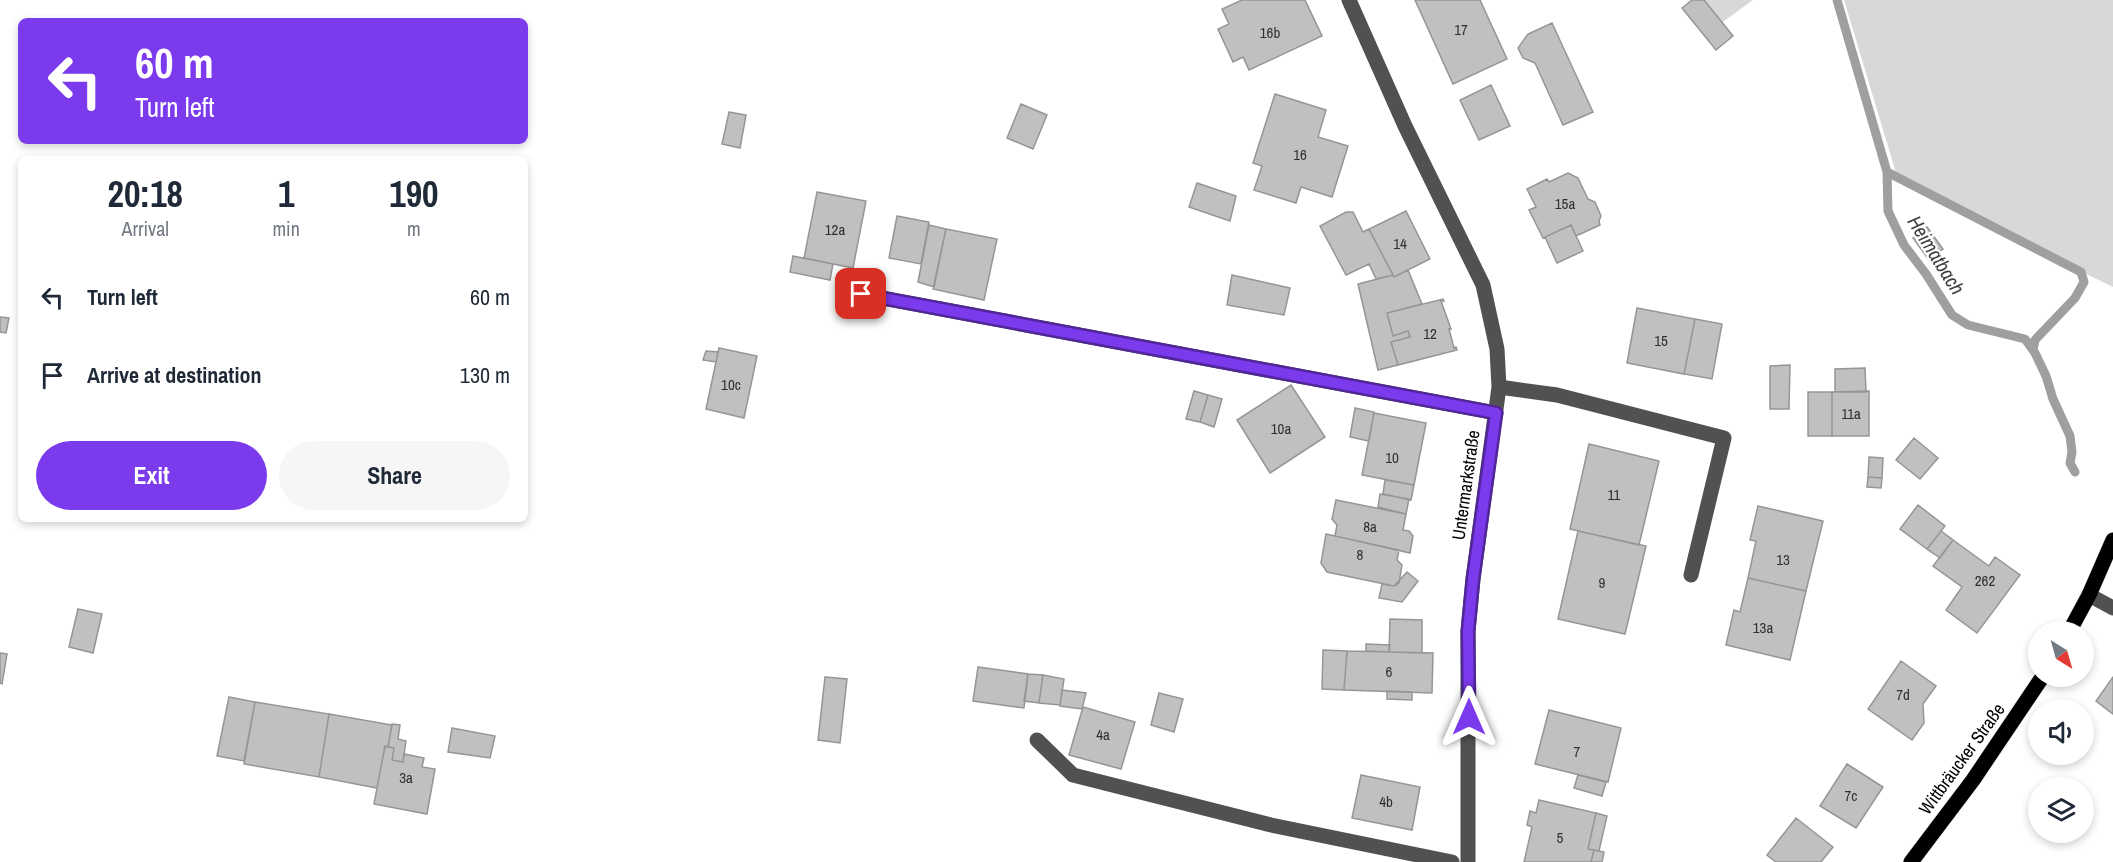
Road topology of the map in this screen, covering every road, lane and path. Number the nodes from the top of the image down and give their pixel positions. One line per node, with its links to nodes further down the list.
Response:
1 (1349, 0): 3 (street, Untermarkstraße)
2 (861, 294): 4 (street)
3 (1499, 387): 4 (street, Untermarkstraße); 6 (street)
4 (1496, 413): 13 (street, Untermarkstraße)
5 (2113, 540): 7 (main road)
6 (1691, 575)
7 (2089, 595): 8 (street); 9 (main road)
8 (2113, 608)
9 (2076, 621)
10 (2036, 687): 14 (main road, Wittbräucker Straße)
11 (1037, 740): 12 (street)
12 (1452, 862)
13 (1468, 862)
14 (1911, 862)

